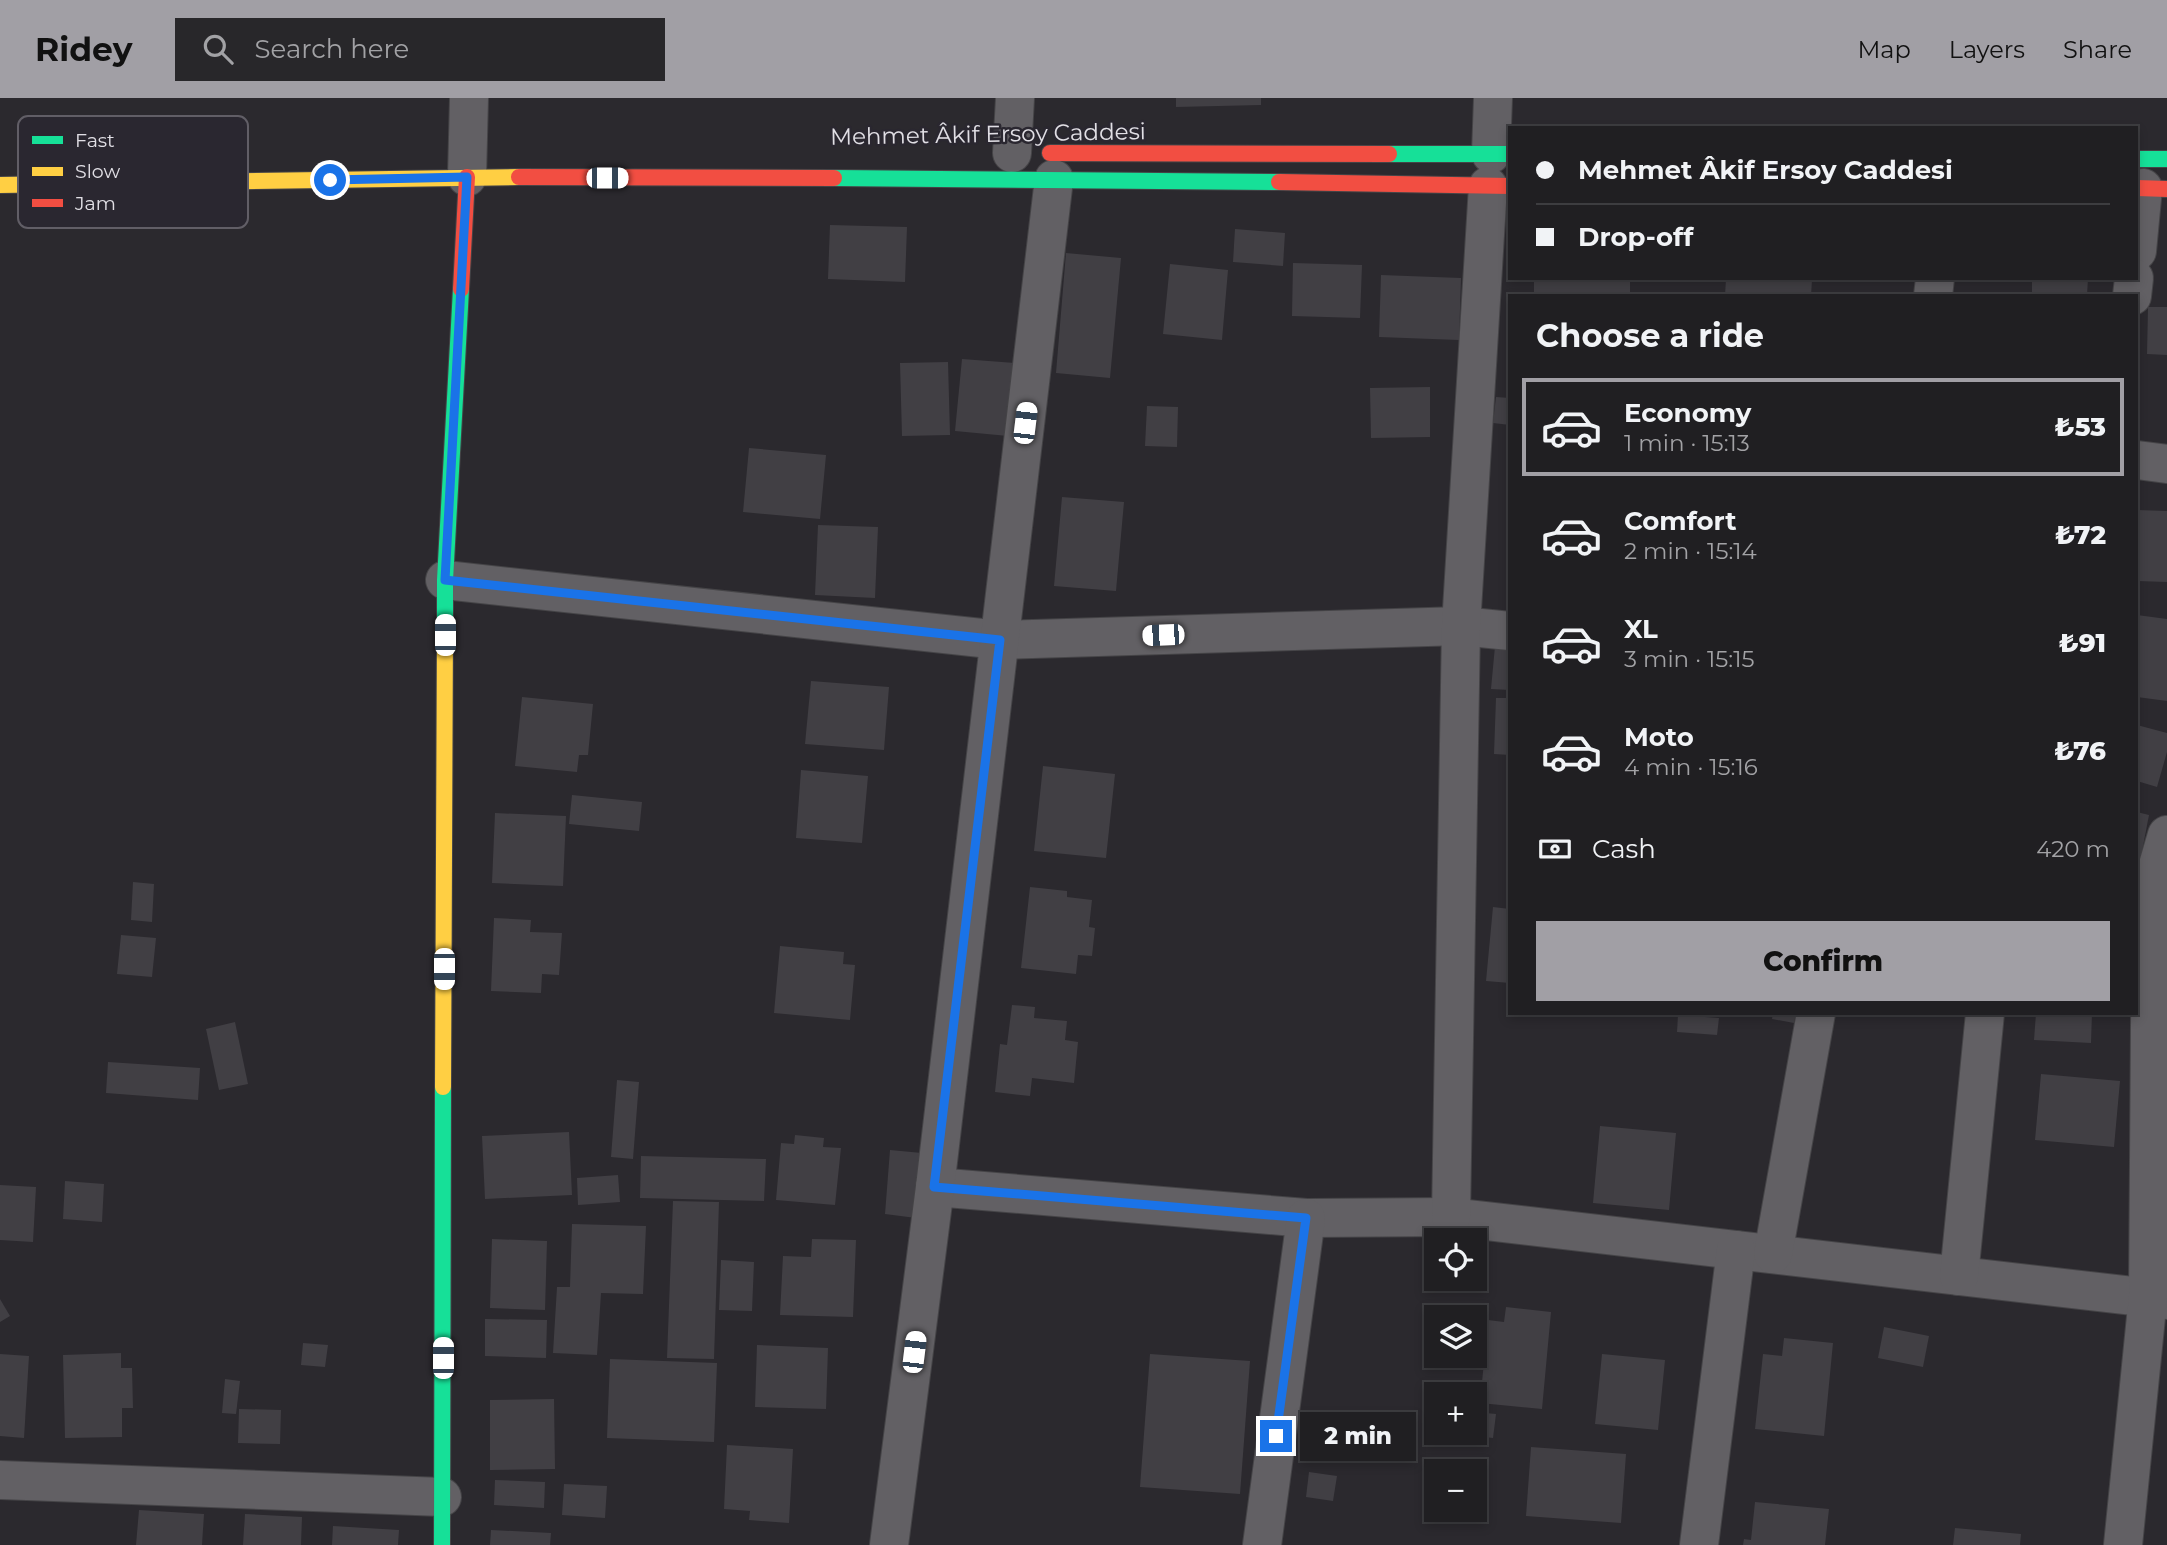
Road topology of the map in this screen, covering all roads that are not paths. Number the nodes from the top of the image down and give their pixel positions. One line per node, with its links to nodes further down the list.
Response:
1 (469, 98): 8 (street)
2 (1015, 98): 4 (street)
3 (1493, 98): 7 (street)
4 (1026, 158): 7 (main road, Mehmet Âkif Ersoy Caddesi); 7 (main road, Mehmet Âkif Ersoy Caddesi); 8 (main road, Mehmet Âkif Ersoy Caddesi); 19 (street)
5 (2167, 159): 10 (main road)
6 (803, 162): 8 (main road, Mehmet Âkif Ersoy Caddesi)
7 (1500, 170): 17 (street)
8 (467, 177): 9 (main road, Mehmet Âkif Ersoy Caddesi); 16 (main road)
9 (248, 181)
10 (2146, 181): 13 (street)
11 (0, 185): 12 (main road, Mehmet Âkif Ersoy Caddesi)
12 (18, 185)
13 (2138, 243)
14 (2138, 460): 15 (street)
15 (2167, 464)
16 (445, 580): 19 (street); 31 (main road)
17 (1461, 626): 18 (street); 19 (street); 24 (street)
18 (1508, 631)
19 (1000, 640): 23 (street)
20 (2167, 835): 29 (street)
21 (1816, 1015): 27 (street)
22 (1985, 1015): 28 (street)
23 (934, 1187): 25 (street); 33 (street)
24 (1451, 1217): 25 (street); 26 (street)
25 (1306, 1218): 34 (street)
26 (1736, 1250): 27 (street); 35 (street)
27 (1773, 1254): 28 (street)
28 (1959, 1276): 29 (street)
29 (2157, 1299): 36 (street)
30 (0, 1480): 31 (street)
31 (442, 1497): 32 (main road)
32 (442, 1545)
33 (889, 1545)
34 (1262, 1545)
35 (1699, 1545)
36 (2123, 1545)

